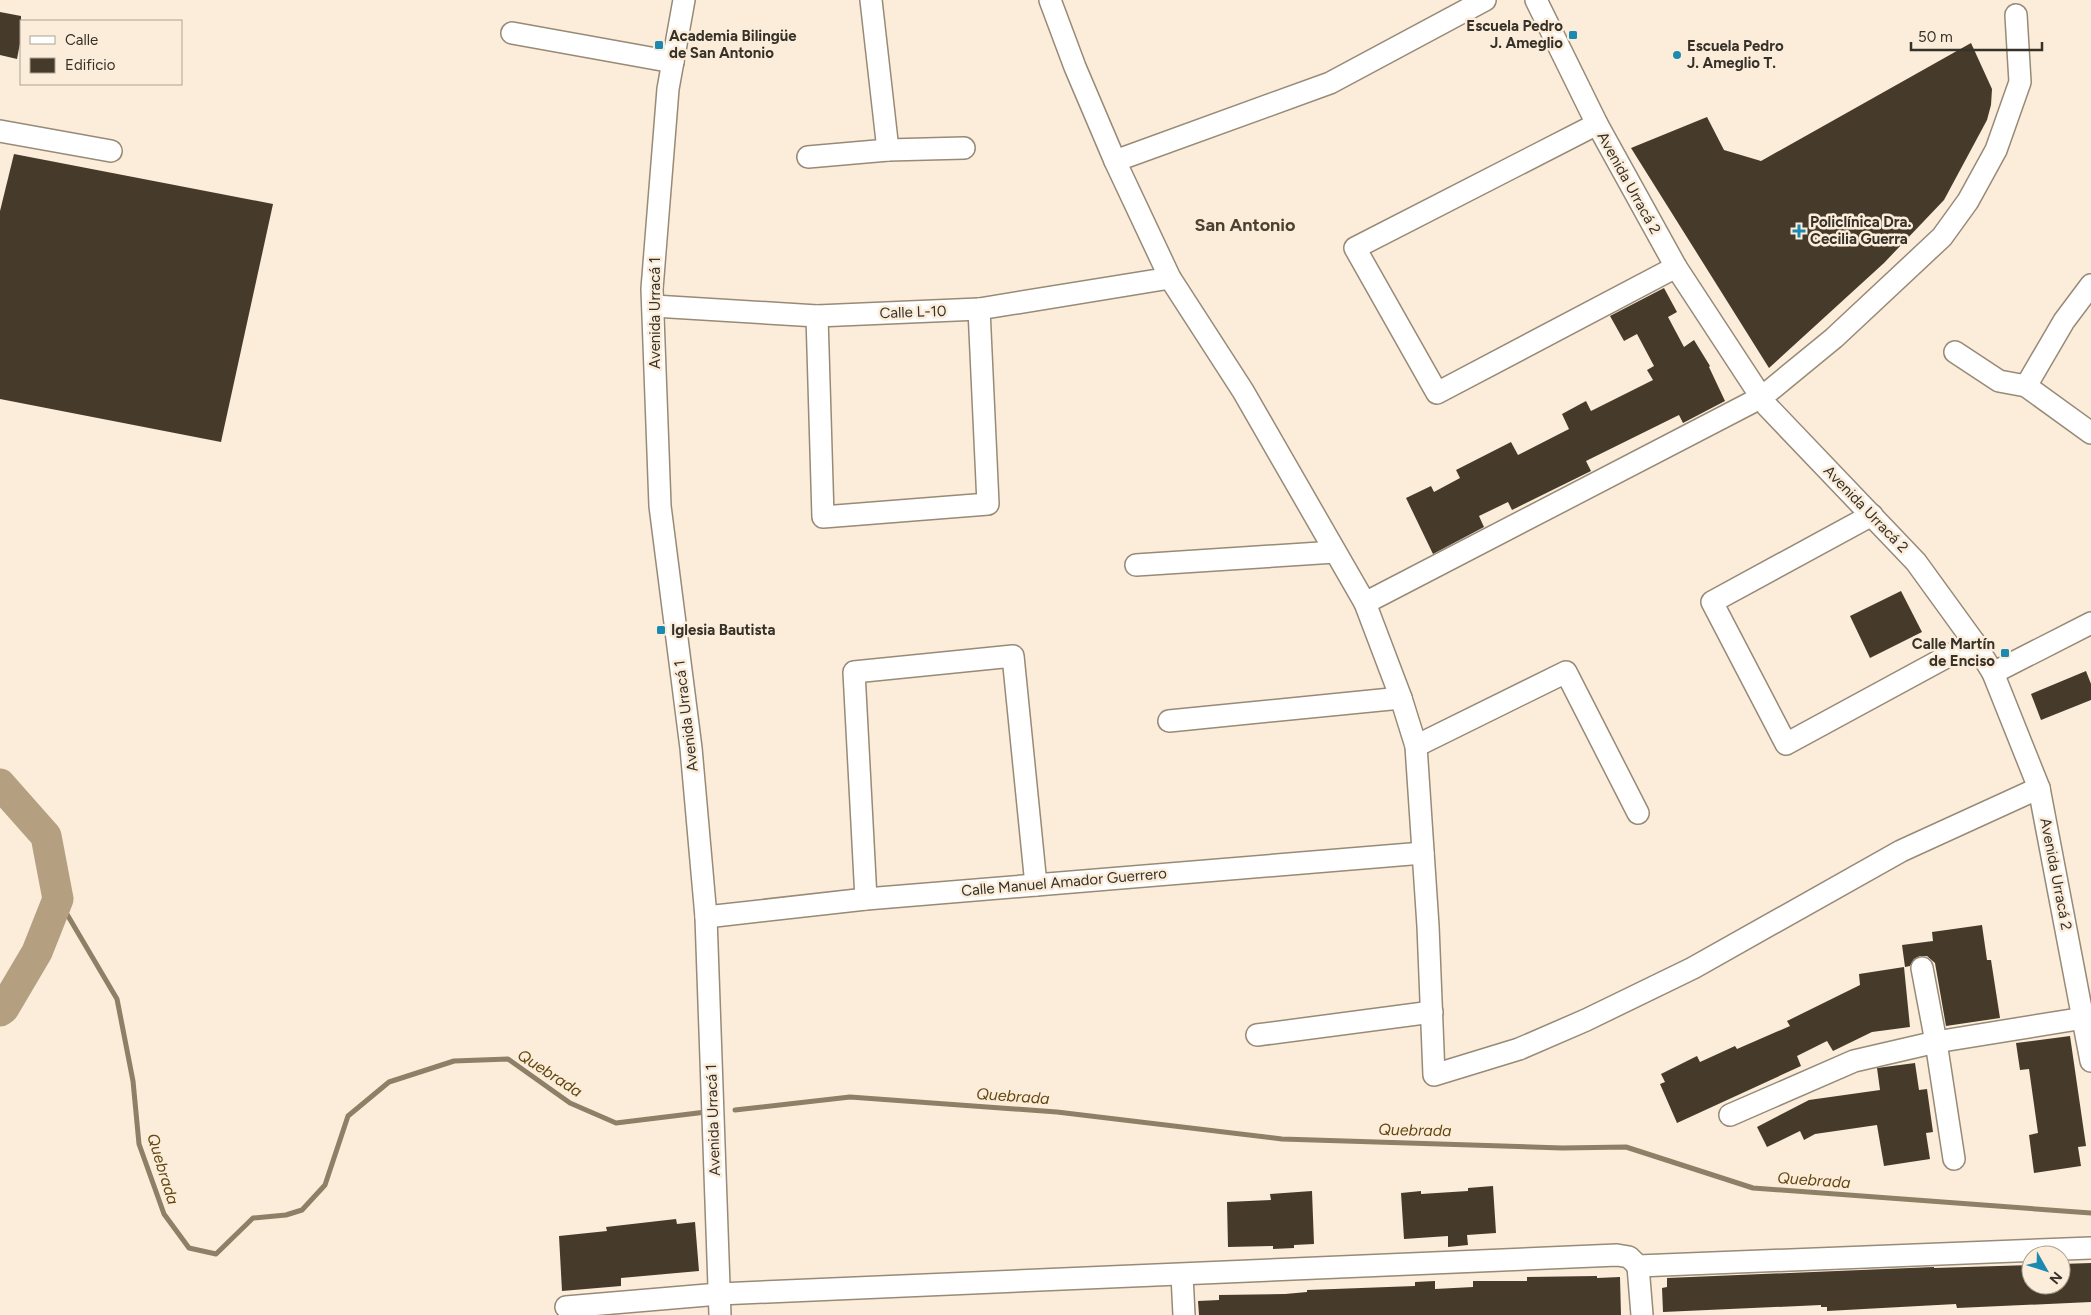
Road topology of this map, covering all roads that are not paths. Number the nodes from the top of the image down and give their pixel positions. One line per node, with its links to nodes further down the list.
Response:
1 (684, 0): 8 (street, Avenida Urracá 1)
2 (871, 0): 12 (street)
3 (1050, 0): 15 (street)
4 (1485, 0): 15 (street)
5 (1536, 0): 9 (street, Avenida Urracá 2)
6 (2016, 15): 24 (street)
7 (512, 33): 8 (street)
8 (673, 62): 19 (street, Avenida Urracá 1)
9 (1597, 124): 16 (street, Avenida Urracá 2); 16 (street)
10 (0, 131): 13 (street)
11 (964, 148): 12 (street)
12 (888, 150): 14 (street)
13 (112, 151)
14 (808, 157)
15 (1115, 161): 17 (street)
16 (1676, 267): 24 (street, Avenida Urracá 2)
17 (1170, 278): 20 (street, Calle L-10); 27 (street)
18 (2091, 286): 23 (street)
19 (654, 306): 21 (street, Calle L-10); 42 (street, Avenida Urracá 1)
20 (979, 309): 21 (street, Calle L-10); 21 (street)
21 (817, 316)
22 (1955, 352): 23 (street)
23 (2026, 386): 25 (street)
24 (1762, 397): 26 (street, Avenida Urracá 2); 29 (street)
25 (2091, 433)
26 (1872, 515): 32 (street, Avenida Urracá 2); 32 (street)
27 (1335, 552): 28 (street); 29 (street)
28 (1136, 564)
29 (1365, 603): 34 (street)
30 (2091, 623): 33 (street)
31 (2091, 639): 33 (street)
32 (1974, 642): 33 (street, Avenida Urracá 2)
33 (1996, 679): 37 (street, Avenida Urracá 2)
34 (1401, 698): 35 (street); 36 (street)
35 (1169, 721)
36 (1416, 746): 38 (street); 39 (street)
37 (2039, 788): 44 (street); 45 (street, Avenida Urracá 2)
38 (1638, 813)
39 (1423, 853): 40 (street, Calle Manuel Amador Guerrero); 44 (street)
40 (1036, 885): 41 (street, Calle Manuel Amador Guerrero); 41 (street)
41 (866, 899): 42 (street, Calle Manuel Amador Guerrero)
42 (706, 917): 54 (street, Avenida Urracá 1)
43 (1922, 968): 47 (street)
44 (1432, 1012): 46 (street)
45 (2084, 1018): 47 (street); 48 (street, Avenida Urracá 2)
46 (1257, 1035)
47 (1936, 1042): 49 (street); 50 (street)
48 (2091, 1062)
49 (1730, 1115)
50 (1954, 1159)
51 (2091, 1248): 52 (street)
52 (1638, 1266): 53 (street); 57 (street)
53 (1182, 1275): 54 (street); 56 (street)
54 (720, 1305): 55 (street)
55 (566, 1307)
56 (1184, 1315)
57 (1642, 1315)

